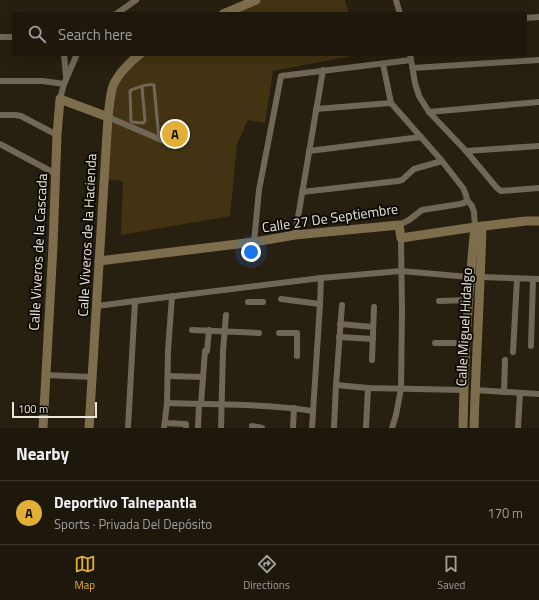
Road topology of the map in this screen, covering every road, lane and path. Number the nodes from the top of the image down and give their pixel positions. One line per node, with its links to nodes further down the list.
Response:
1 (136, 0): 4 (street)
2 (256, 0): 5 (street)
3 (396, 0): 6 (street)
4 (119, 12)
5 (228, 12)
6 (399, 12)
7 (539, 17): 8 (street)
8 (527, 18)
9 (0, 37): 10 (street)
10 (12, 37)
11 (64, 56): 20 (street, Calle Viveros de la Cascada)
12 (75, 56): 20 (street, Calle Viveros de la Cascada)
13 (138, 56): 28 (street, Calle Viveros de la Hacienda)
14 (410, 57): 16 (street); 17 (street)
15 (539, 60): 17 (street)
16 (383, 64): 18 (street); 23 (street)
17 (413, 68): 26 (street)
18 (323, 70): 25 (street); 47 (street)
19 (0, 81): 20 (street)
20 (65, 81): 22 (street, Calle Viveros de la Cascada)
21 (142, 86): 21 (lane); 31 (lane)
22 (60, 100): 28 (street); 29 (street, Calle Viveros de la Cascada)
23 (391, 102): 25 (street); 30 (street)
24 (539, 102): 26 (street)
25 (316, 109): 35 (street)
26 (429, 112): 36 (street)
27 (0, 115): 29 (street)
28 (108, 117): 31 (street); 48 (street, Calle Viveros de la Hacienda)
29 (57, 135): 38 (street, Calle Viveros de la Cascada)
30 (421, 137): 35 (street); 37 (street)
31 (159, 139): 32 (street)
32 (166, 142)
33 (0, 144): 38 (street)
34 (539, 146): 36 (street)
35 (309, 151): 40 (street)
36 (466, 151): 39 (street)
37 (442, 161): 40 (street); 41 (street)
38 (56, 174): 83 (street, Calle Viveros de la Cascada)
39 (539, 188)
40 (302, 192): 45 (street)
41 (467, 200): 43 (street, Calle 27 De Septiembre); 44 (street)
42 (539, 221): 44 (street)
43 (399, 225): 45 (street, Calle 27 De Septiembre); 46 (street)
44 (478, 227): 46 (street); 50 (street, Calle Miguel Hidalgo); 51 (street, Calle Miguel Hidalgo)
45 (294, 235): 47 (street, Calle 27 De Septiembre)
46 (401, 238): 49 (street)
47 (254, 242): 48 (street, Calle 27 De Septiembre)
48 (99, 261): 64 (street, Calle Viveros de la Hacienda)
49 (401, 271): 50 (street); 52 (street); 89 (street)
50 (470, 277): 57 (street, Calle Miguel Hidalgo)
51 (481, 277): 53 (street); 91 (street, Calle Miguel Hidalgo)
52 (321, 278): 55 (street); 62 (street)
53 (517, 279): 54 (street); 79 (street)
54 (536, 279): 78 (street)
55 (172, 296): 58 (street); 84 (street)
56 (281, 299): 62 (street)
57 (468, 300): 59 (street); 77 (street, Calle Miguel Hidalgo)
58 (135, 301): 64 (street); 104 (street)
59 (439, 301)
60 (248, 302): 61 (street)
61 (263, 302)
62 (320, 304): 99 (street)
63 (342, 305): 67 (street)
64 (97, 306): 85 (street, Calle Viveros de la Hacienda)
65 (374, 307): 68 (street)
66 (226, 315): 71 (street)
67 (340, 324): 68 (street); 74 (street)
68 (373, 327): 75 (street)
69 (192, 330): 70 (street)
70 (206, 330): 71 (street); 86 (street)
71 (225, 331): 72 (street); 97 (street)
72 (259, 333)
73 (279, 333): 80 (street)
74 (339, 337): 75 (street); 87 (street)
75 (373, 339): 81 (street)
76 (435, 343): 77 (street)
77 (466, 343): 90 (street, Calle Miguel Hidalgo)
78 (530, 346)
79 (513, 352)
80 (297, 356)
81 (372, 360)
82 (505, 360): 92 (street)
83 (46, 376): 85 (street); 102 (street, Calle Viveros de la Cascada)
84 (168, 376): 86 (street); 95 (street)
85 (92, 377): 103 (street, Calle Viveros de la Hacienda)
86 (204, 377): 96 (street)
87 (336, 385): 88 (street); 111 (street)
88 (368, 388): 89 (street); 112 (street)
89 (401, 389): 90 (street); 113 (street)
90 (464, 390): 114 (street, Calle Miguel Hidalgo)
91 (475, 390): 92 (street); 115 (street, Calle Miguel Hidalgo)
92 (504, 392): 93 (street)
93 (520, 393): 94 (street); 116 (street)
94 (539, 394)
95 (167, 403): 96 (street); 100 (street)
96 (200, 404): 97 (street); 106 (street)
97 (221, 404): 98 (street); 107 (street)
98 (294, 408): 99 (street); 109 (street)
99 (312, 411): 110 (street)
100 (165, 426): 105 (street)
101 (252, 427): 108 (street)
102 (43, 428)
103 (89, 428)
104 (128, 428)
105 (186, 428)
106 (198, 428)
107 (221, 428)
108 (262, 428)
109 (293, 428)
110 (312, 428)
111 (334, 428)
112 (366, 428)
113 (392, 428)
114 (463, 428)
115 (474, 428)
116 (518, 428)

